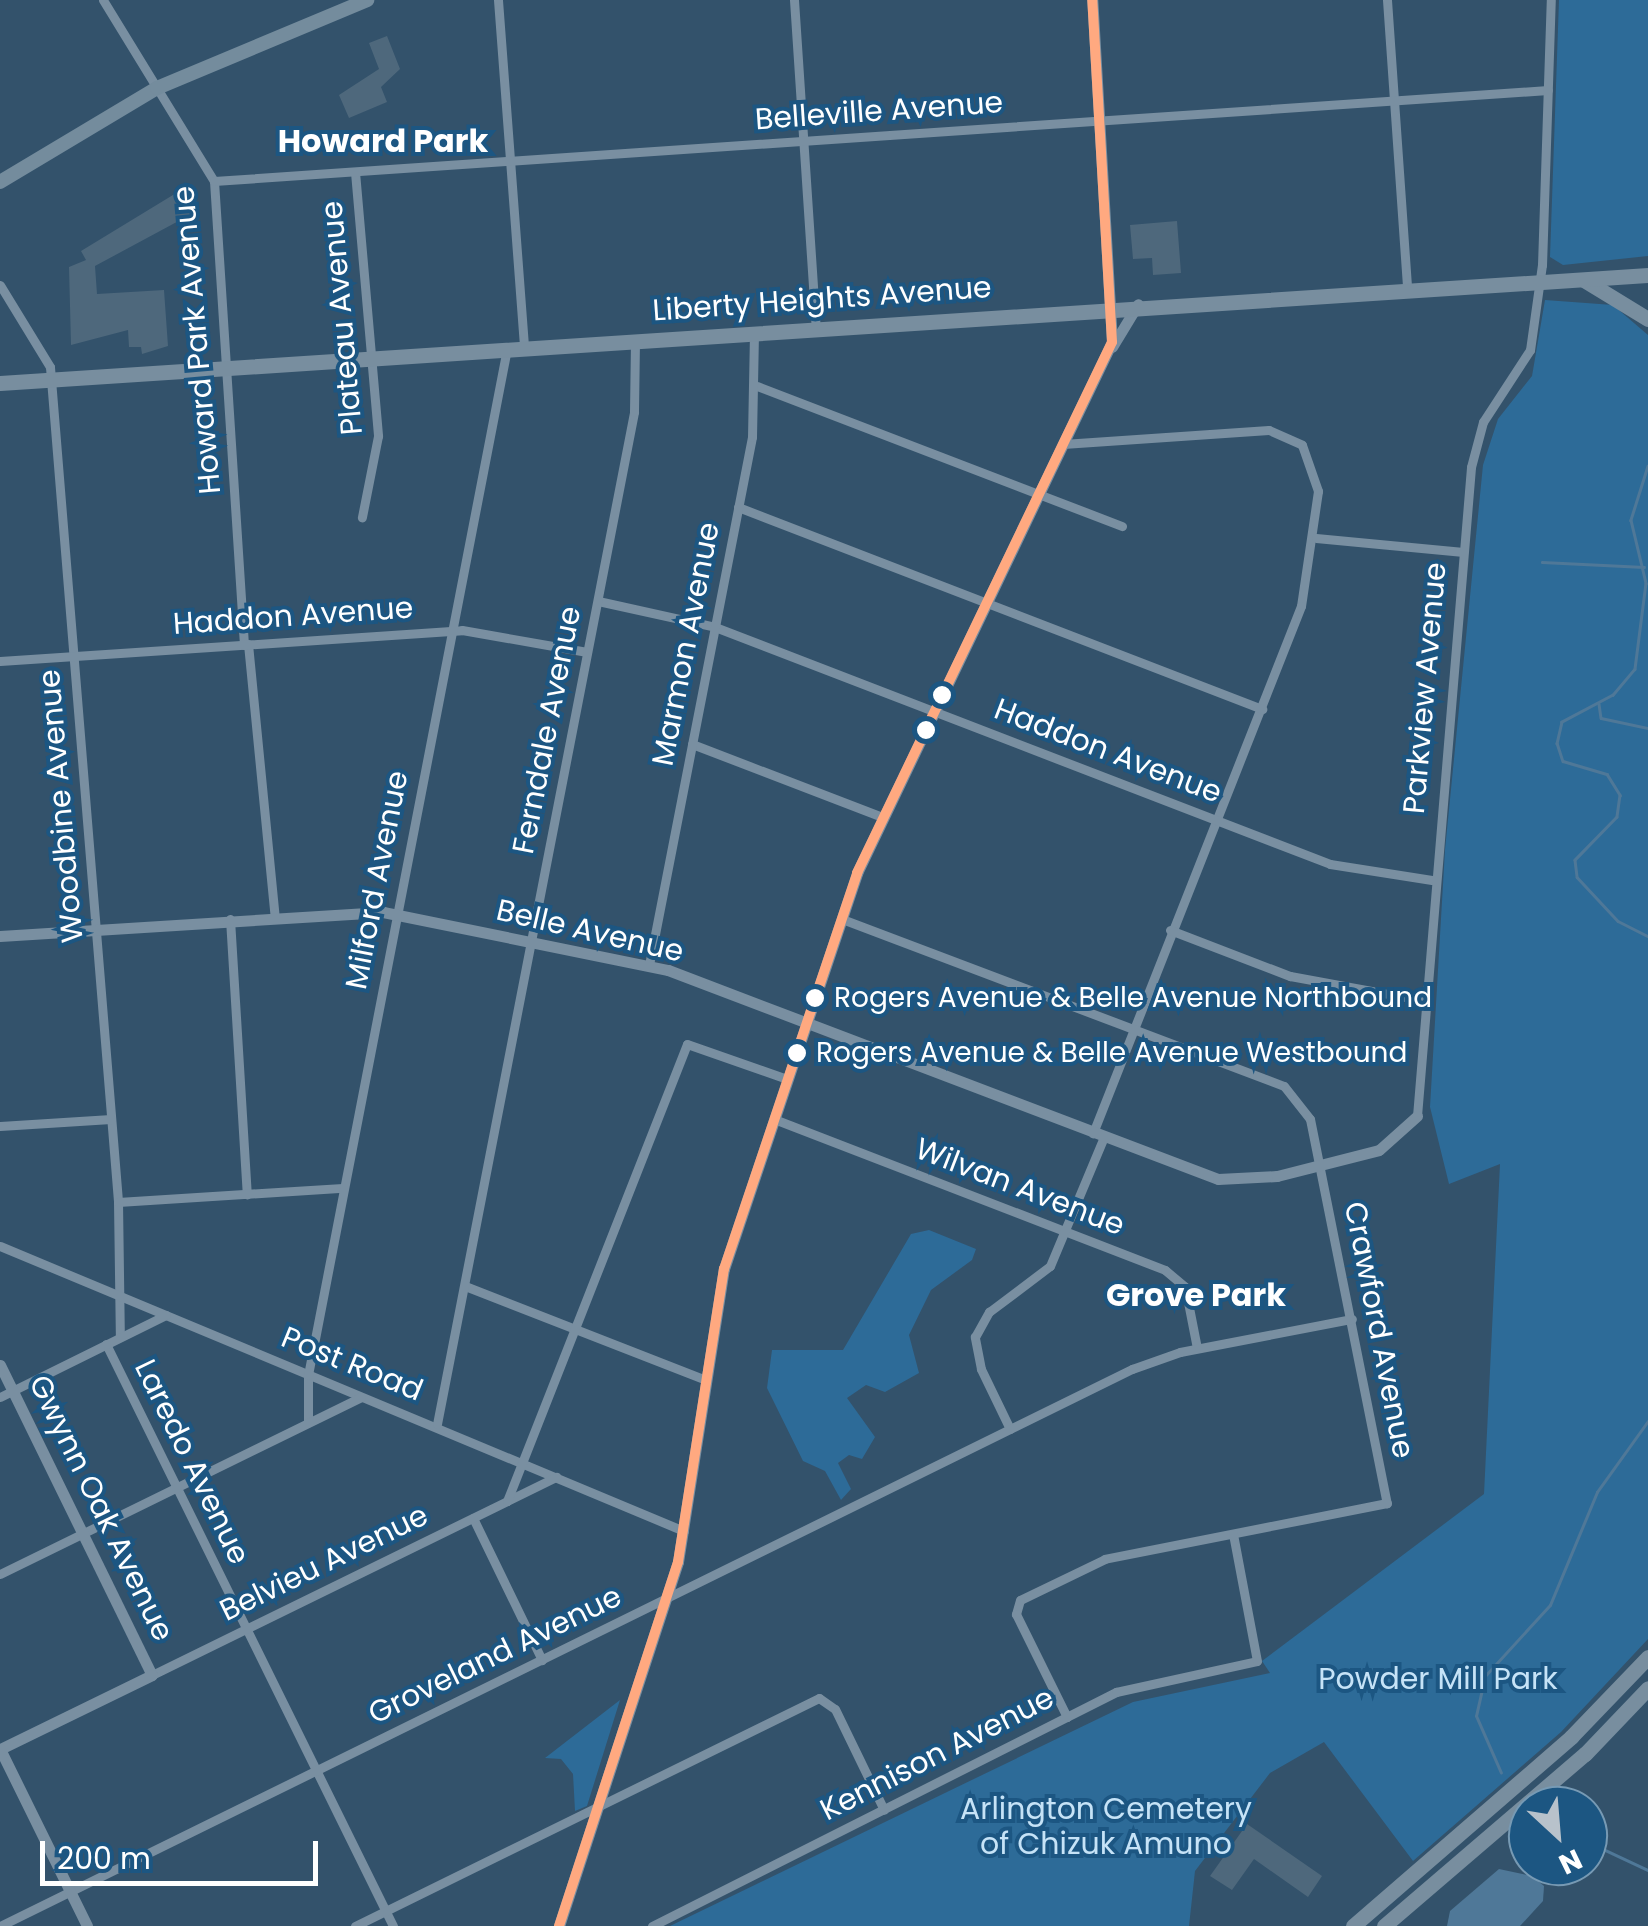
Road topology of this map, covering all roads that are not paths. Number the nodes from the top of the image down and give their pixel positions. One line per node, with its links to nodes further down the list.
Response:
1 (103, 0): 9 (street, Howard Park Avenue)
2 (367, 0): 9 (main road)
3 (498, 0): 4 (street); 14 (street, Milford Avenue)
4 (511, 0)
5 (794, 0): 13 (street)
6 (1092, 0): 12 (street)
7 (1387, 0): 11 (street)
8 (1551, 0): 10 (street, Parkview Avenue)
9 (157, 88): 16 (main road); 17 (street, Howard Park Avenue)
10 (1548, 90): 11 (street, Belleville Avenue); 20 (street, Parkview Avenue)
11 (1394, 100): 12 (street, Belleville Avenue); 22 (street)
12 (1099, 121): 13 (street, Belleville Avenue); 24 (street)
13 (804, 141): 14 (street, Belleville Avenue); 26 (street)
14 (510, 161): 15 (street, Belleville Avenue); 29 (street, Milford Avenue)
15 (355, 172): 17 (street, Belleville Avenue); 31 (street, Plateau Avenue)
16 (0, 182)
17 (214, 182): 32 (street, Howard Park Avenue)
18 (1648, 276): 19 (main road, Liberty Heights Avenue)
19 (1580, 279): 20 (main road, Liberty Heights Avenue); 25 (main road)
20 (1536, 281): 22 (main road, Liberty Heights Avenue); 42 (street, Parkview Avenue)
21 (0, 285): 33 (street, Woodbine Avenue)
22 (1406, 287): 23 (main road, Liberty Heights Avenue)
23 (1138, 304): 24 (main road, Liberty Heights Avenue); 30 (street)
24 (1112, 306): 26 (main road, Liberty Heights Avenue); 30 (street)
25 (1648, 319)
26 (816, 327): 27 (main road, Liberty Heights Avenue)
27 (754, 331): 28 (main road, Liberty Heights Avenue); 35 (street, Marmon Avenue)
28 (634, 340): 29 (main road, Liberty Heights Avenue); 43 (street, Ferndale Avenue)
29 (515, 348): 31 (main road, Liberty Heights Avenue); 46 (street, Milford Avenue)
30 (1110, 350): 36 (street)
31 (372, 358): 32 (main road, Liberty Heights Avenue); 39 (street, Plateau Avenue)
32 (229, 368): 33 (main road, Liberty Heights Avenue); 47 (street, Howard Park Avenue)
33 (51, 380): 34 (main road, Liberty Heights Avenue); 49 (street, Woodbine Avenue)
34 (0, 383)
35 (757, 386): 37 (street); 38 (street, Marmon Avenue)
36 (1063, 444): 37 (street); 41 (street)
37 (1040, 494): 40 (street); 44 (street)
38 (738, 508): 44 (street); 45 (street, Marmon Avenue)
39 (362, 517)
40 (1122, 526)
41 (1316, 538): 42 (street); 51 (street)
42 (1463, 552): 56 (street, Parkview Avenue)
43 (598, 601): 45 (street, Haddon Avenue); 48 (street, Ferndale Avenue)
44 (986, 602): 51 (street); 52 (street)
45 (715, 626): 52 (street, Haddon Avenue); 53 (street, Marmon Avenue)
46 (450, 630): 47 (street, Haddon Avenue); 48 (street, Haddon Avenue); 57 (street, Milford Avenue)
47 (246, 644): 49 (street, Haddon Avenue); 58 (street, Howard Park Avenue)
48 (587, 652): 64 (street, Ferndale Avenue)
49 (74, 656): 50 (street, Haddon Avenue); 61 (street, Woodbine Avenue)
50 (0, 662)
51 (1262, 708): 55 (street)
52 (933, 710): 54 (street); 55 (street, Haddon Avenue)
53 (692, 744): 54 (street); 65 (street, Marmon Avenue)
54 (880, 816): 60 (street)
55 (1213, 819): 56 (street, Haddon Avenue); 62 (street)
56 (1432, 880): 66 (street, Parkview Avenue)
57 (396, 914): 58 (street, Belle Avenue); 64 (street, Belle Avenue); 76 (street, Milford Avenue)
58 (275, 917): 59 (street, Belle Avenue)
59 (230, 919): 61 (street, Belle Avenue); 77 (street)
60 (842, 919): 67 (street); 68 (street, Crawford Avenue)
61 (96, 929): 63 (street, Belle Avenue); 71 (street, Woodbine Avenue)
62 (1170, 930): 66 (street); 68 (street)
63 (0, 936)
64 (531, 941): 65 (street, Belle Avenue); 81 (street, Ferndale Avenue)
65 (650, 965): 67 (street, Belle Avenue)
66 (1426, 1001): 70 (street, Parkview Avenue)
67 (806, 1023): 69 (street); 74 (street, Belle Avenue)
68 (1132, 1032): 74 (street); 75 (street, Crawford Avenue)
69 (787, 1078): 72 (street); 85 (street)
70 (1417, 1116): 75 (street, Belle Avenue)
71 (111, 1119): 73 (street); 78 (street, Woodbine Avenue)
72 (774, 1119): 79 (street, Wilvan Avenue); 91 (street)
73 (0, 1126)
74 (1098, 1135): 75 (street, Belle Avenue); 79 (street)
75 (1320, 1167): 84 (street, Crawford Avenue)
76 (343, 1188): 77 (street); 90 (street, Milford Avenue)
77 (247, 1194): 78 (street)
78 (118, 1202): 82 (street, Woodbine Avenue)
79 (1067, 1232): 88 (street, Wilvan Avenue); 96 (street)
80 (0, 1246): 82 (street, Post Road)
81 (464, 1286): 85 (street); 95 (street, Ferndale Avenue)
82 (123, 1298): 83 (street, Post Road); 86 (street, Woodbine Avenue)
83 (166, 1315): 86 (street); 90 (street, Post Road)
84 (1352, 1318): 88 (street, Groveland Avenue); 104 (street, Crawford Avenue)
85 (576, 1329): 91 (street); 97 (street)
86 (120, 1337): 87 (street)
87 (106, 1344): 92 (street); 99 (street, Laredo Avenue)
88 (1198, 1348): 96 (street, Groveland Avenue)
89 (0, 1365): 92 (street, Gwynn Oak Avenue)
90 (308, 1375): 93 (street, Post Road); 94 (street, Milford Avenue)
91 (706, 1380): 102 (street)
92 (6, 1394): 103 (street, Gwynn Oak Avenue)
93 (361, 1397): 94 (street); 95 (street, Post Road)
94 (308, 1422): 99 (street)
95 (437, 1424): 97 (street, Post Road)
96 (1010, 1428): 106 (street, Groveland Avenue)
97 (523, 1462): 98 (street, Post Road); 100 (street)
98 (556, 1477): 100 (street, Belvieu Avenue); 102 (street, Post Road)
99 (178, 1487): 103 (street); 107 (street, Laredo Avenue)
100 (508, 1501): 101 (street, Belvieu Avenue)
101 (473, 1518): 107 (street, Belvieu Avenue); 109 (street)
102 (684, 1532): 106 (street)
103 (82, 1534): 105 (street); 110 (street, Gwynn Oak Avenue)
104 (1233, 1534): 112 (street, Kennison Avenue); 112 (street)
105 (0, 1574)
106 (668, 1597): 109 (street, Groveland Avenue); 115 (street)
107 (246, 1628): 110 (street, Belvieu Avenue); 114 (street, Laredo Avenue)
108 (1648, 1656): 125 (main road)
109 (542, 1660): 114 (street, Groveland Avenue)
110 (152, 1675): 113 (street, Belvieu Avenue)
111 (1648, 1688): 126 (main road)
112 (1067, 1717): 116 (street, Kennison Avenue)
113 (0, 1749): 117 (street)
114 (317, 1770): 117 (street, Groveland Avenue); 118 (street, Laredo Avenue)
115 (598, 1808): 116 (street); 118 (street); 123 (street)
116 (884, 1810): 124 (street, Kennison Avenue)
117 (70, 1891): 119 (street, Groveland Avenue); 120 (street)
118 (385, 1911): 121 (street); 122 (street, Laredo Avenue)
119 (0, 1926)
120 (87, 1926)
121 (354, 1926)
122 (392, 1926)
123 (559, 1926)
124 (652, 1926)
125 (1353, 1926)
126 (1384, 1926)

